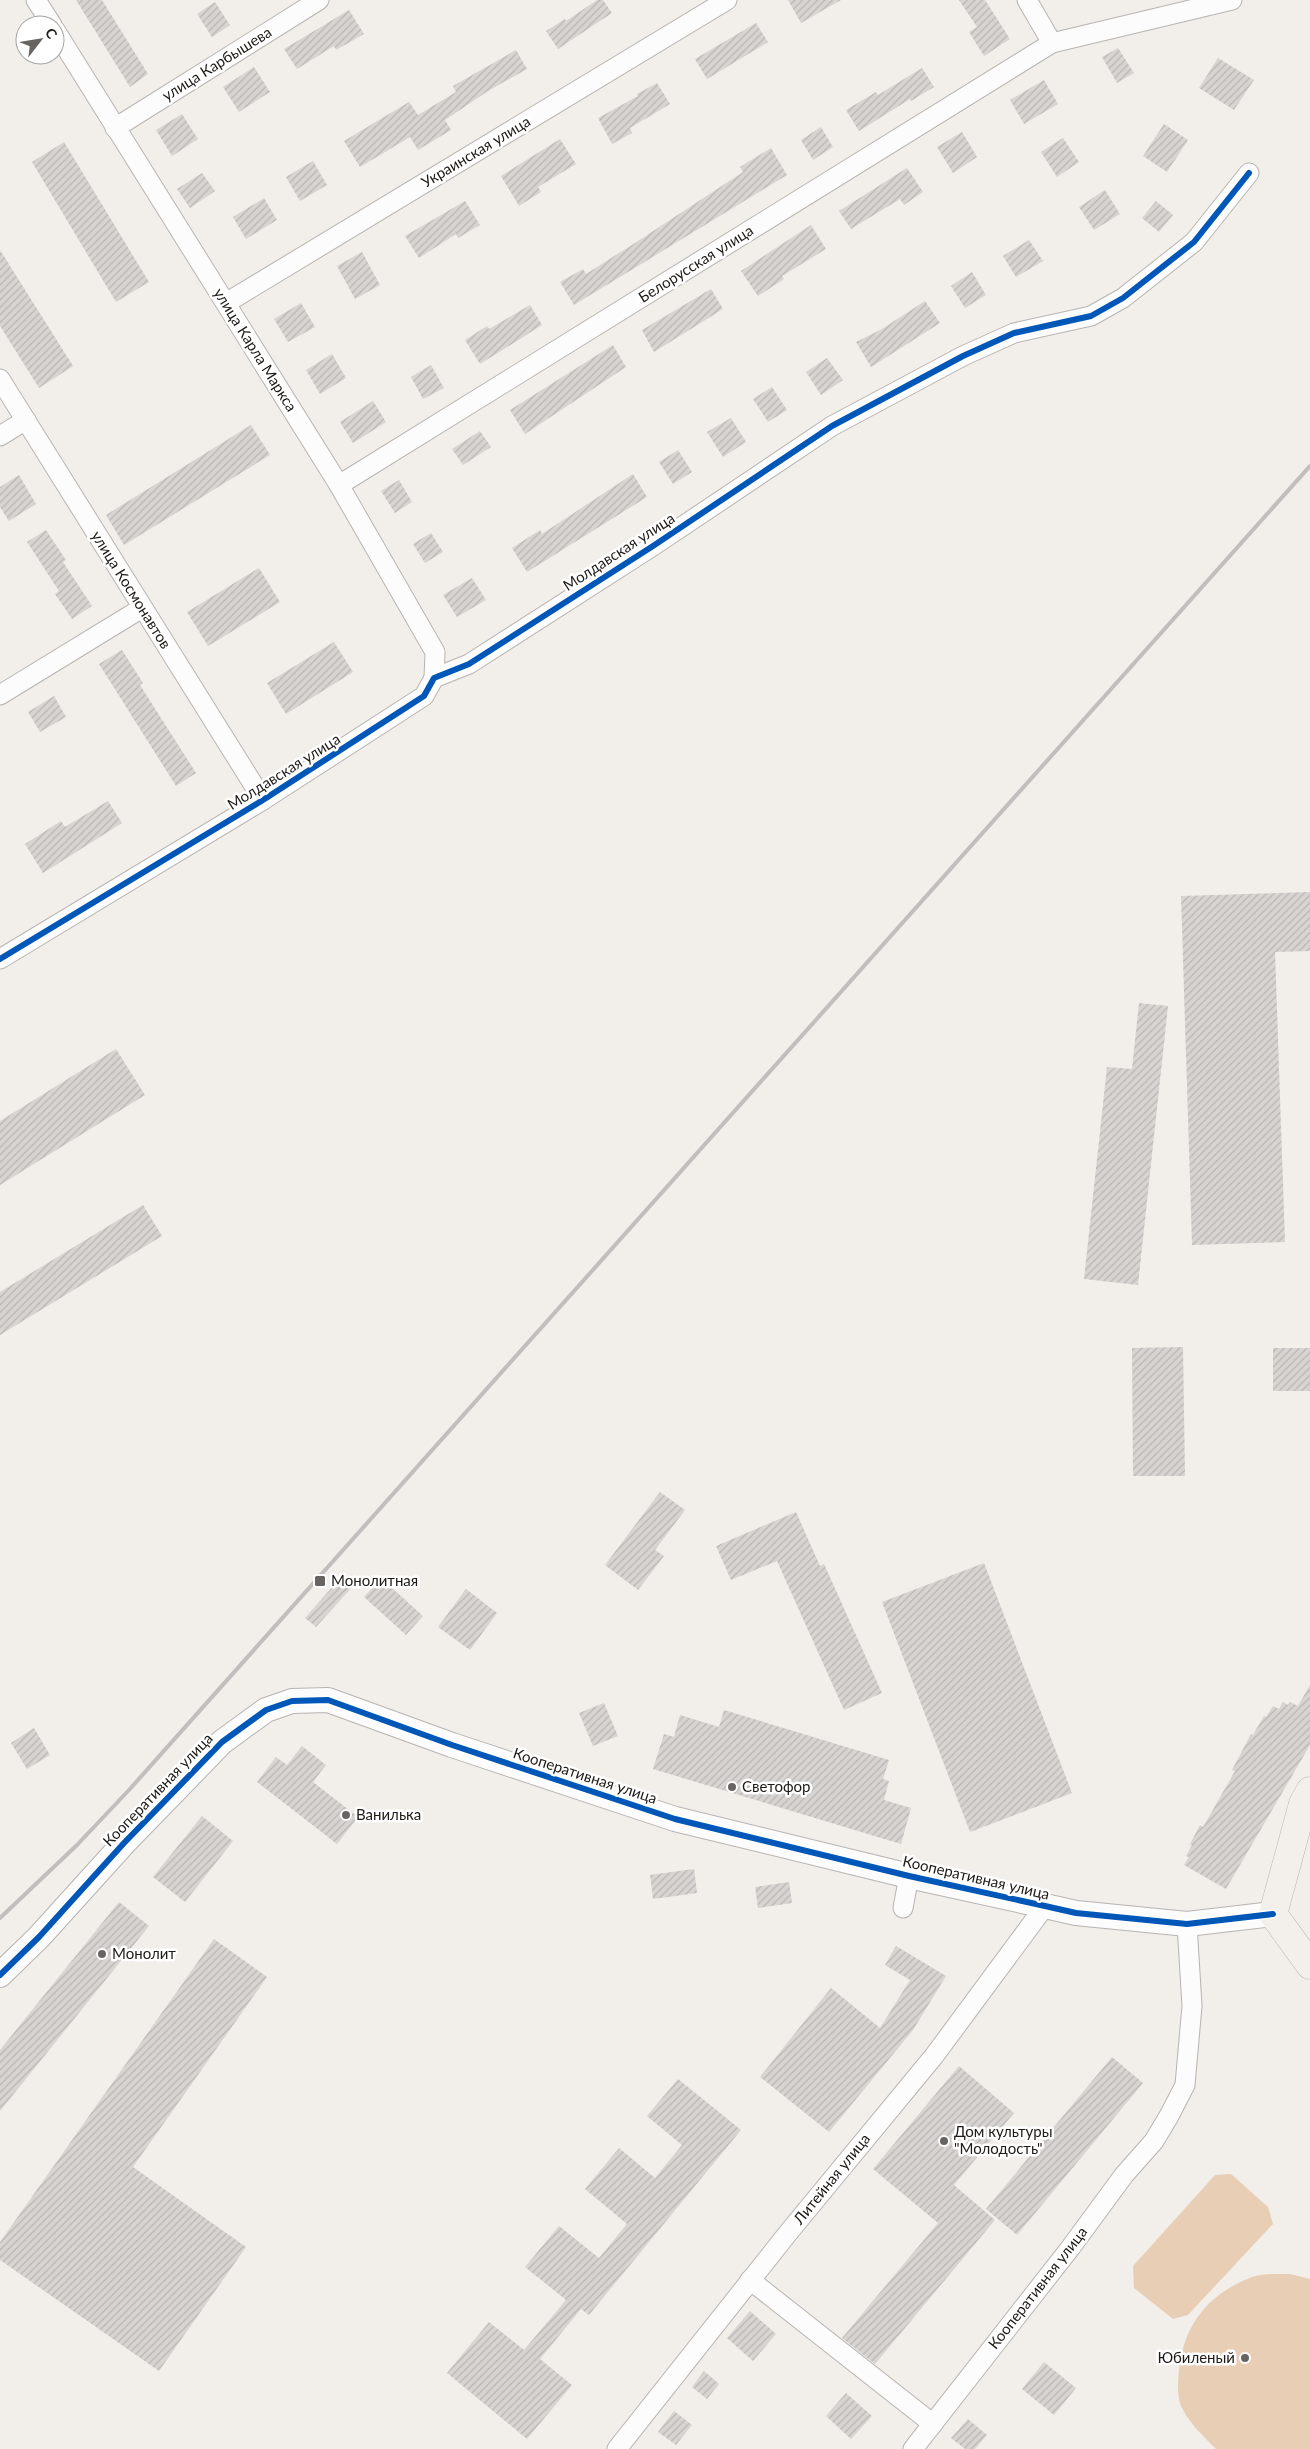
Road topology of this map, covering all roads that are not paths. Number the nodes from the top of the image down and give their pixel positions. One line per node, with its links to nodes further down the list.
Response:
1 (36, 0): 6 (street)
2 (320, 0): 9 (street, улица Карбышева)
3 (727, 0): 11 (street, Украинская улица)
4 (1027, 0): 7 (street)
5 (1232, 0): 7 (street, Белорусская улица)
6 (46, 15)
7 (1052, 43): 15 (street, Белорусская улица)
8 (65, 46): 9 (street, улица Карла Маркса)
9 (115, 128): 11 (street, улица Карла Маркса)
10 (1248, 173): 17 (street, Молдавская улица)
11 (226, 303): 15 (street, улица Карла Маркса)
12 (0, 379): 13 (street, улица Космонавтов)
13 (26, 420): 14 (street); 16 (street, улица Космонавтов)
14 (0, 436)
15 (339, 485): 17 (street, улица Карла Маркса)
16 (142, 608): 18 (street); 19 (street, улица Космонавтов)
17 (434, 678): 19 (street, Молдавская улица)
18 (0, 695)
19 (263, 800): 20 (street, Молдавская улица)
20 (0, 959)
21 (1310, 1791): 25 (main road)
22 (909, 1876): 23 (street, Кооперативная улица); 24 (street); 28 (street, Кооперативная улица)
23 (1045, 1906): 26 (street, Кооперативная улица); 29 (street, Литейная улица)
24 (903, 1908)
25 (1273, 1914): 26 (street, Кооперативная улица); 27 (main road)
26 (1187, 1924): 30 (street, Кооперативная улица)
27 (1310, 1965)
28 (0, 1975)
29 (750, 2280): 30 (street); 31 (street, Литейная улица)
30 (933, 2424): 32 (street, Кооперативная улица)
31 (617, 2449)
32 (913, 2449)

